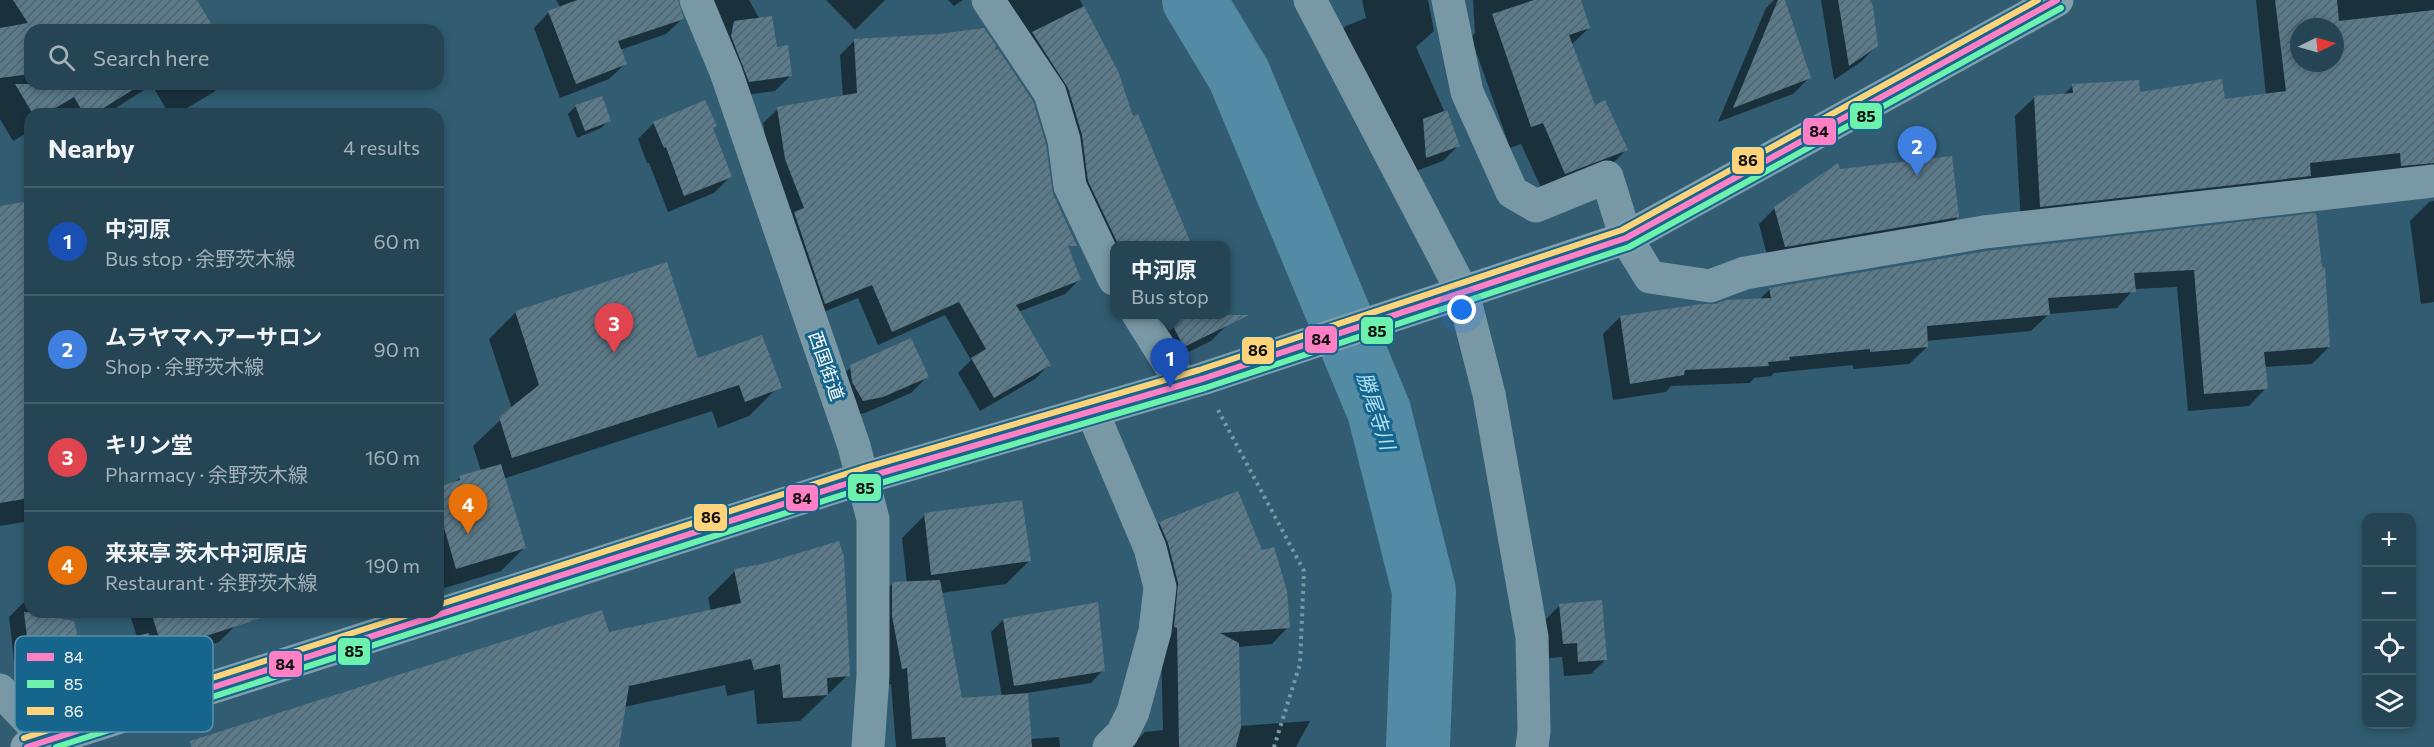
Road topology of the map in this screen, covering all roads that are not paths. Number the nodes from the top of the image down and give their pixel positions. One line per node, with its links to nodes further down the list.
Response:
1 (696, 0): 13 (street, 西国街道)
2 (988, 0): 8 (street)
3 (1310, 0): 9 (street)
4 (1448, 0): 7 (street)
5 (2055, 1): 7 (main road)
6 (2434, 182): 7 (street)
7 (1626, 238): 9 (main road)
8 (1110, 271)
9 (1453, 296): 11 (main road); 24 (street)
10 (1141, 319): 11 (street)
11 (1192, 382): 12 (main road)
12 (1092, 411): 13 (main road); 23 (street)
13 (864, 478): 14 (main road); 22 (street, 西国街道)
14 (444, 615)
15 (434, 618): 17 (main road)
16 (0, 690): 18 (street)
17 (213, 690)
18 (15, 709)
19 (34, 732): 21 (street)
20 (84, 732): 21 (main road)
21 (44, 745)
22 (868, 747)
23 (1109, 747)
24 (1532, 747)

